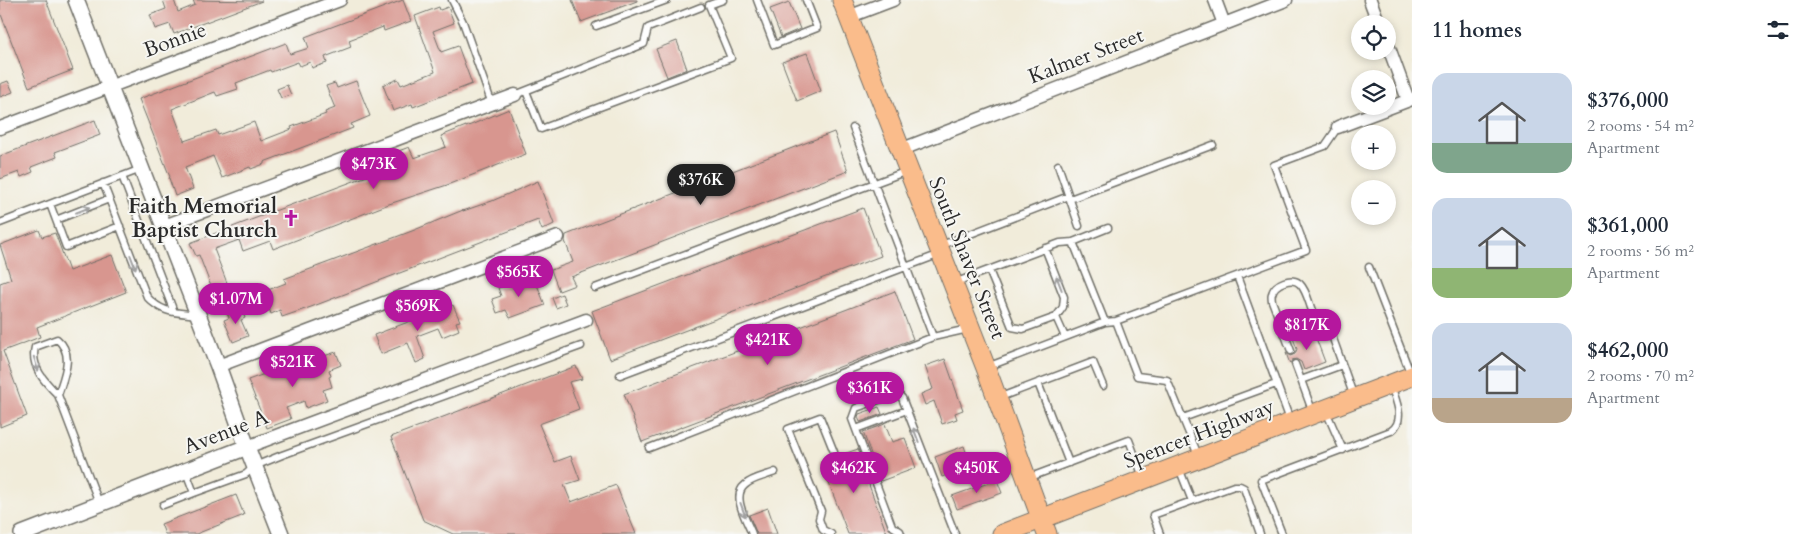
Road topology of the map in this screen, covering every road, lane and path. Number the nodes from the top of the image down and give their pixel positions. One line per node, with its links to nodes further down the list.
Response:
1 (76, 0): 18 (street)
2 (340, 0): 18 (street, Bonnie)
3 (452, 0): 21 (lane)
4 (667, 0): 16 (lane)
5 (723, 0): 19 (lane)
6 (757, 0): 7 (lane)
7 (806, 0)
8 (893, 0): 13 (street)
9 (1215, 0): 15 (street)
10 (1286, 0): 15 (street, Kalmer Street)
11 (1370, 0): 14 (street)
12 (701, 8): 19 (lane)
13 (845, 8): 26 (main road, South Shaver Street)
14 (1376, 15)
15 (1224, 24): 26 (street, Kalmer Street)
16 (596, 26)
17 (1394, 60): 20 (street)
18 (109, 86): 23 (street, Bonnie); 28 (street)
19 (520, 93): 21 (street)
20 (1410, 100): 22 (street)
21 (492, 104): 39 (street)
22 (1338, 127): 49 (lane)
23 (0, 128)
24 (853, 128): 32 (lane)
25 (1213, 145): 33 (lane)
26 (900, 150): 29 (main road, South Shaver Street)
27 (1058, 165): 33 (lane)
28 (141, 169): 30 (lane); 39 (street)
29 (908, 170): 32 (lane); 45 (main road, South Shaver Street)
30 (122, 176): 31 (lane); 52 (lane)
31 (103, 183): 34 (lane); 35 (lane)
32 (874, 183): 46 (lane); 51 (lane)
33 (1069, 198): 40 (lane); 45 (lane)
34 (109, 199): 36 (lane, one-way to 34); 38 (lane)
35 (50, 204): 36 (lane); 37 (lane)
36 (56, 220): 38 (lane)
37 (0, 223)
38 (120, 226): 52 (lane, one-way to 52)
39 (164, 226): 53 (street)
40 (1079, 226)
41 (1108, 228): 43 (lane)
42 (558, 237): 65 (street)
43 (1073, 242): 44 (lane); 57 (lane)
44 (1046, 248): 48 (lane); 54 (lane, one-way to 44)
45 (940, 250): 46 (lane); 50 (main road, South Shaver Street)
46 (906, 267): 59 (lane); 67 (lane)
47 (1369, 267): 68 (lane)
48 (988, 270): 50 (lane); 54 (lane)
49 (1237, 276): 56 (lane); 71 (lane)
50 (953, 284): 58 (main road, South Shaver Street)
51 (595, 288)
52 (174, 312): 53 (lane)
53 (198, 315): 65 (street)
54 (1056, 317): 60 (lane)
55 (586, 320): 82 (street, Avenue A)
56 (1116, 321): 57 (lane); 79 (lane)
57 (1105, 322): 60 (lane)
58 (971, 328): 59 (lane); 66 (main road, South Shaver Street)
59 (933, 337): 83 (lane)
60 (1065, 337): 66 (lane)
61 (581, 346): 88 (lane)
62 (1290, 351): 64 (lane)
63 (1295, 364): 69 (lane)
64 (1342, 365): 69 (lane); 76 (lane)
65 (218, 366): 82 (street)
66 (986, 368): 75 (main road, South Shaver Street)
67 (620, 375)
68 (1411, 376): 72 (main road, Spencer Highway)
69 (1301, 380): 78 (lane)
70 (1038, 383): 73 (lane); 75 (lane); 87 (lane)
71 (1276, 384): 79 (lane); 80 (lane)
72 (1391, 384): 76 (main road, Spencer Highway); 84 (lane)
73 (1103, 386)
74 (58, 395): 74 (lane, one-way to 74); 96 (lane)
75 (997, 398): 92 (main road, South Shaver Street)
76 (1354, 398): 78 (main road, Spencer Highway)
77 (907, 410): 81 (lane); 81 (lane); 104 (lane, one-way to 77)
78 (1320, 412): 80 (main road, Spencer Highway); 84 (lane)
79 (1183, 418): 86 (lane)
80 (1291, 423): 86 (main road, Spencer Highway)
81 (856, 429): 103 (lane)
82 (247, 447): 88 (street); 90 (street, Avenue A)
83 (649, 448)
84 (1343, 450): 108 (lane)
85 (834, 452): 102 (lane)
86 (1199, 459): 89 (main road, Spencer Highway)
87 (1068, 463): 92 (lane); 93 (lane)
88 (254, 466): 94 (lane); 100 (street)
89 (1178, 467): 93 (main road, Spencer Highway); 95 (lane)
90 (185, 471): 94 (lane); 96 (street, Avenue A)
91 (775, 472): 101 (lane, one-way to 101)
92 (1026, 478): 98 (main road, South Shaver Street)
93 (1144, 480): 98 (main road, Spencer Highway)
94 (194, 493): 97 (lane)
95 (1192, 502): 106 (lane); 107 (lane)
96 (100, 504): 99 (street, Avenue A)
97 (163, 505)
98 (1044, 526): 105 (main road, Spencer Highway)
99 (22, 534)
100 (281, 534)
101 (752, 534)
102 (831, 534)
103 (901, 534)
104 (955, 534)
105 (1002, 534)
106 (1160, 534)
107 (1260, 534)
108 (1282, 534)

